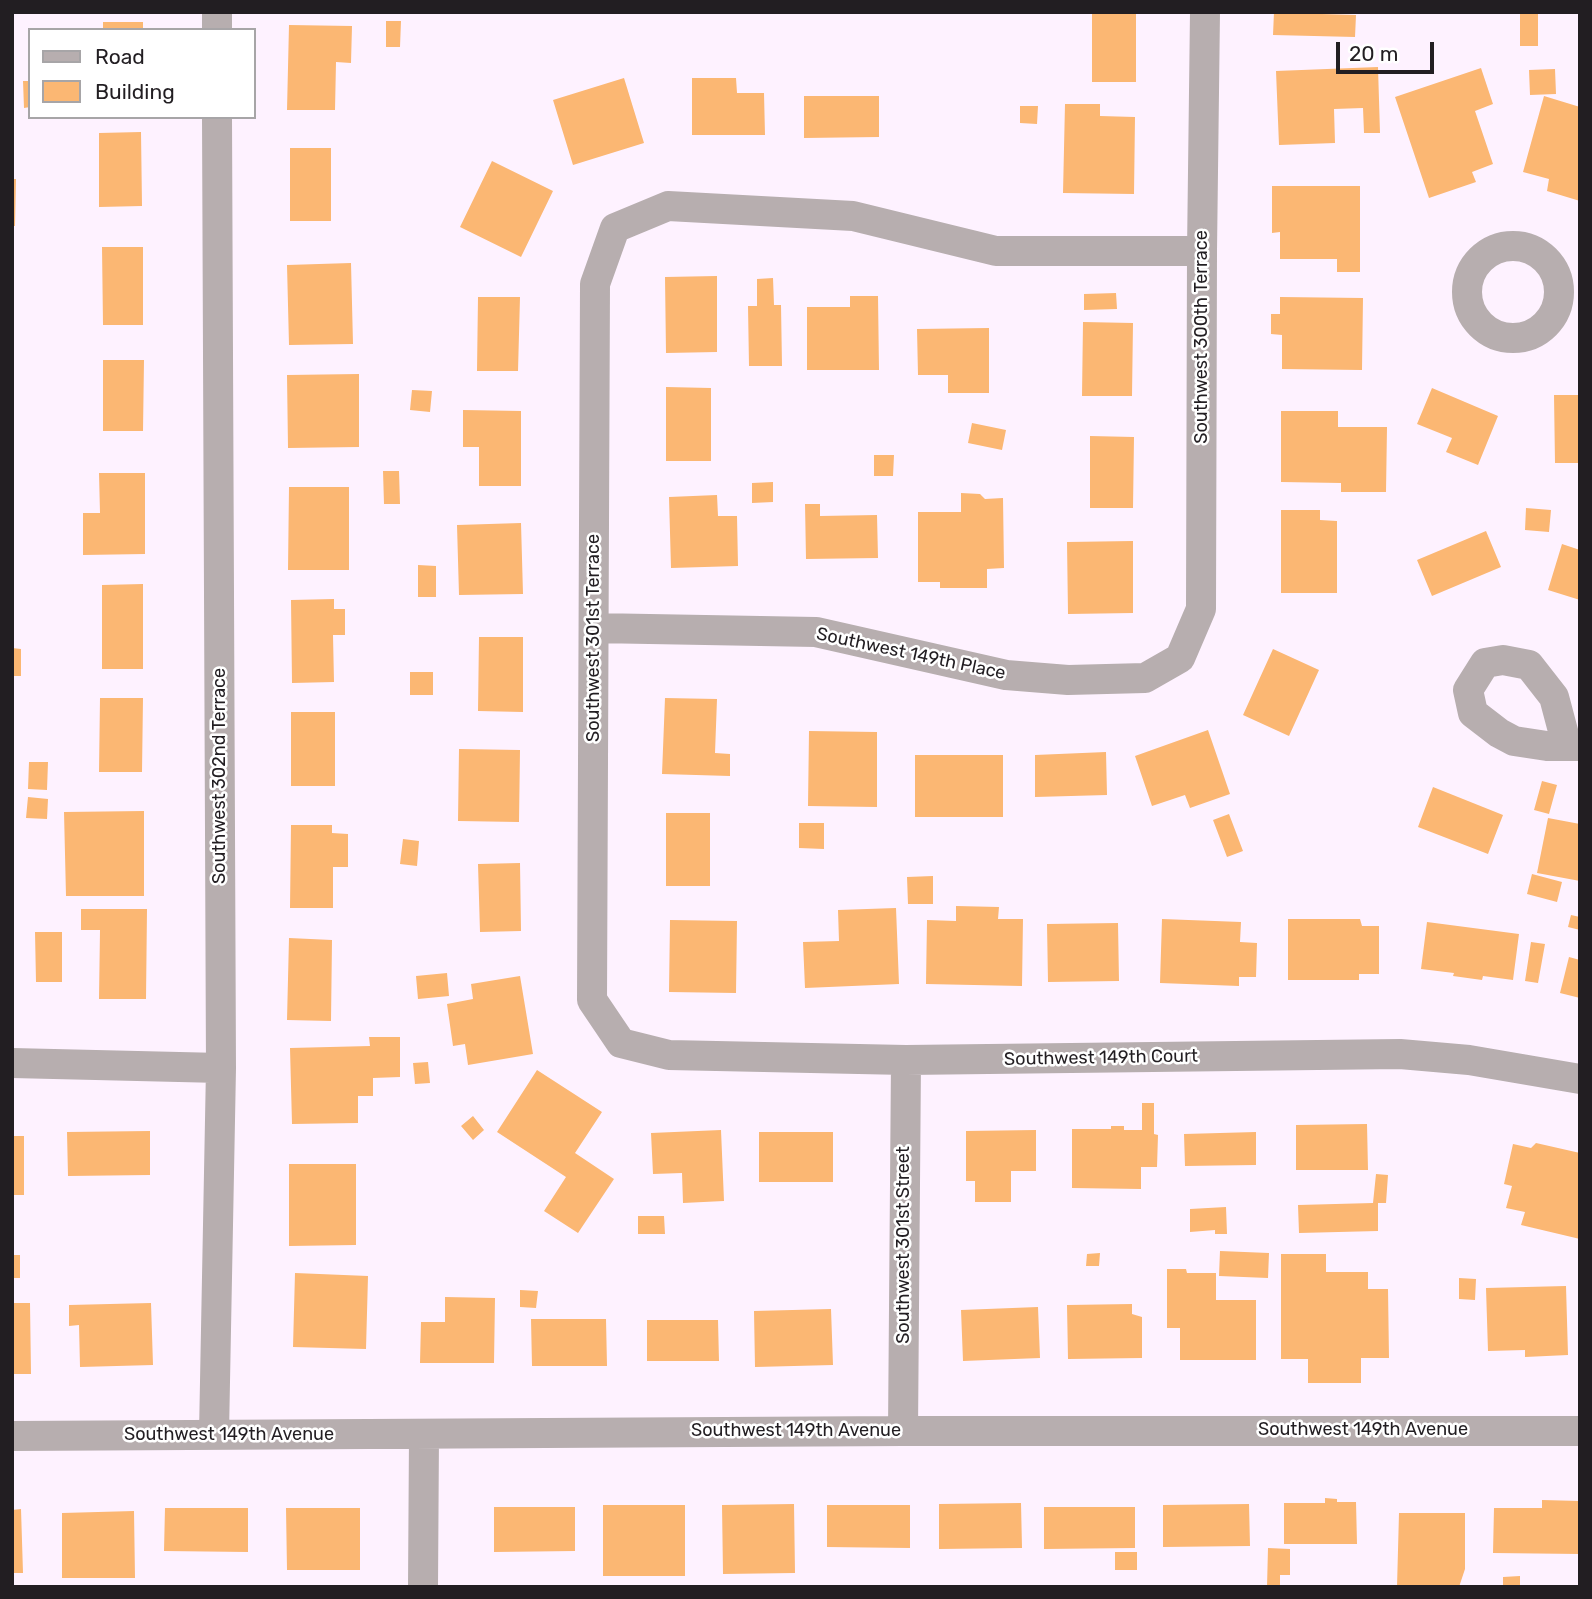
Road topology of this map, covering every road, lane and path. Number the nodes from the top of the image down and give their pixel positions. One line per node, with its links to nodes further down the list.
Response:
1 (1205, 12): 3 (street, Southwest 300th Terrace)
2 (217, 119): 9 (street, Southwest 302nd Terrace)
3 (1202, 251): 4 (street, Southwest 301st Terrace); 5 (street, Southwest 300th Terrace)
4 (594, 628): 5 (street, Southwest 149th Place); 6 (street, Southwest 301st Terrace)
5 (1180, 658)
6 (621, 1043): 7 (street, Southwest 149th Court)
7 (906, 1060): 10 (street, Southwest 149th Court); 11 (street, Southwest 301st Street)
8 (12, 1063): 9 (street)
9 (221, 1068): 13 (street, Southwest 302nd Terrace)
10 (1580, 1079)
11 (903, 1431): 12 (street, Southwest 149th Avenue); 14 (street, Southwest 149th Avenue)
12 (1580, 1431)
13 (214, 1434): 14 (street, Southwest 149th Avenue); 15 (street, Southwest 149th Avenue)
14 (424, 1435): 16 (street)
15 (12, 1436)
16 (423, 1587)

